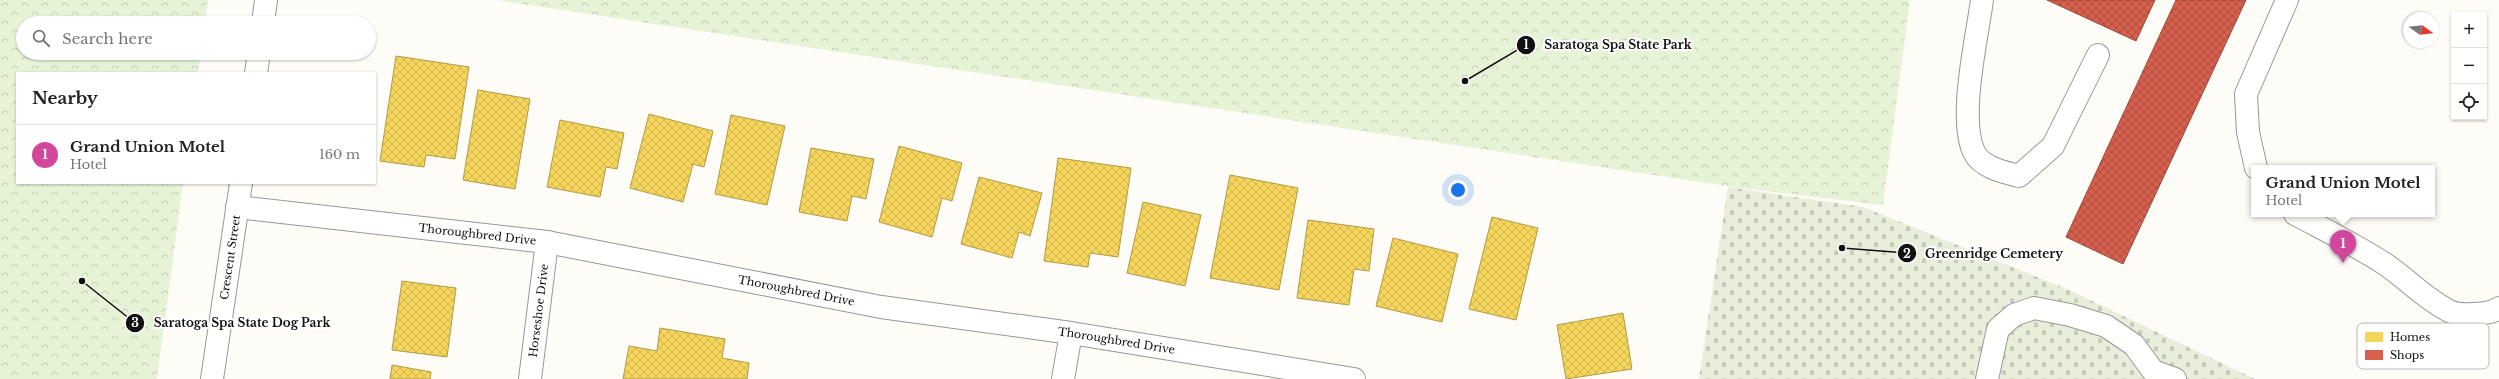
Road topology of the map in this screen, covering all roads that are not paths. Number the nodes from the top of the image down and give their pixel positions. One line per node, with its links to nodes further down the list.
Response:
1 (266, 0): 4 (street)
2 (1982, 0): 5 (street)
3 (2287, 0): 8 (street)
4 (264, 16)
5 (2098, 55)
6 (258, 60): 7 (street)
7 (256, 72)
8 (2255, 165)
9 (241, 184): 10 (street, Crescent Street)
10 (237, 207): 12 (street, Thoroughbred Drive); 16 (street, Crescent Street)
11 (2301, 217): 13 (street)
12 (547, 242): 14 (street, Thoroughbred Drive); 17 (street, Horseshoe Drive)
13 (2499, 308)
14 (1071, 333): 18 (street); 19 (street, Thoroughbred Drive)
15 (2148, 375): 20 (street); 21 (street)
16 (212, 379)
17 (530, 379)
18 (1064, 379)
19 (1354, 379)
20 (1988, 379)
21 (2175, 379)

